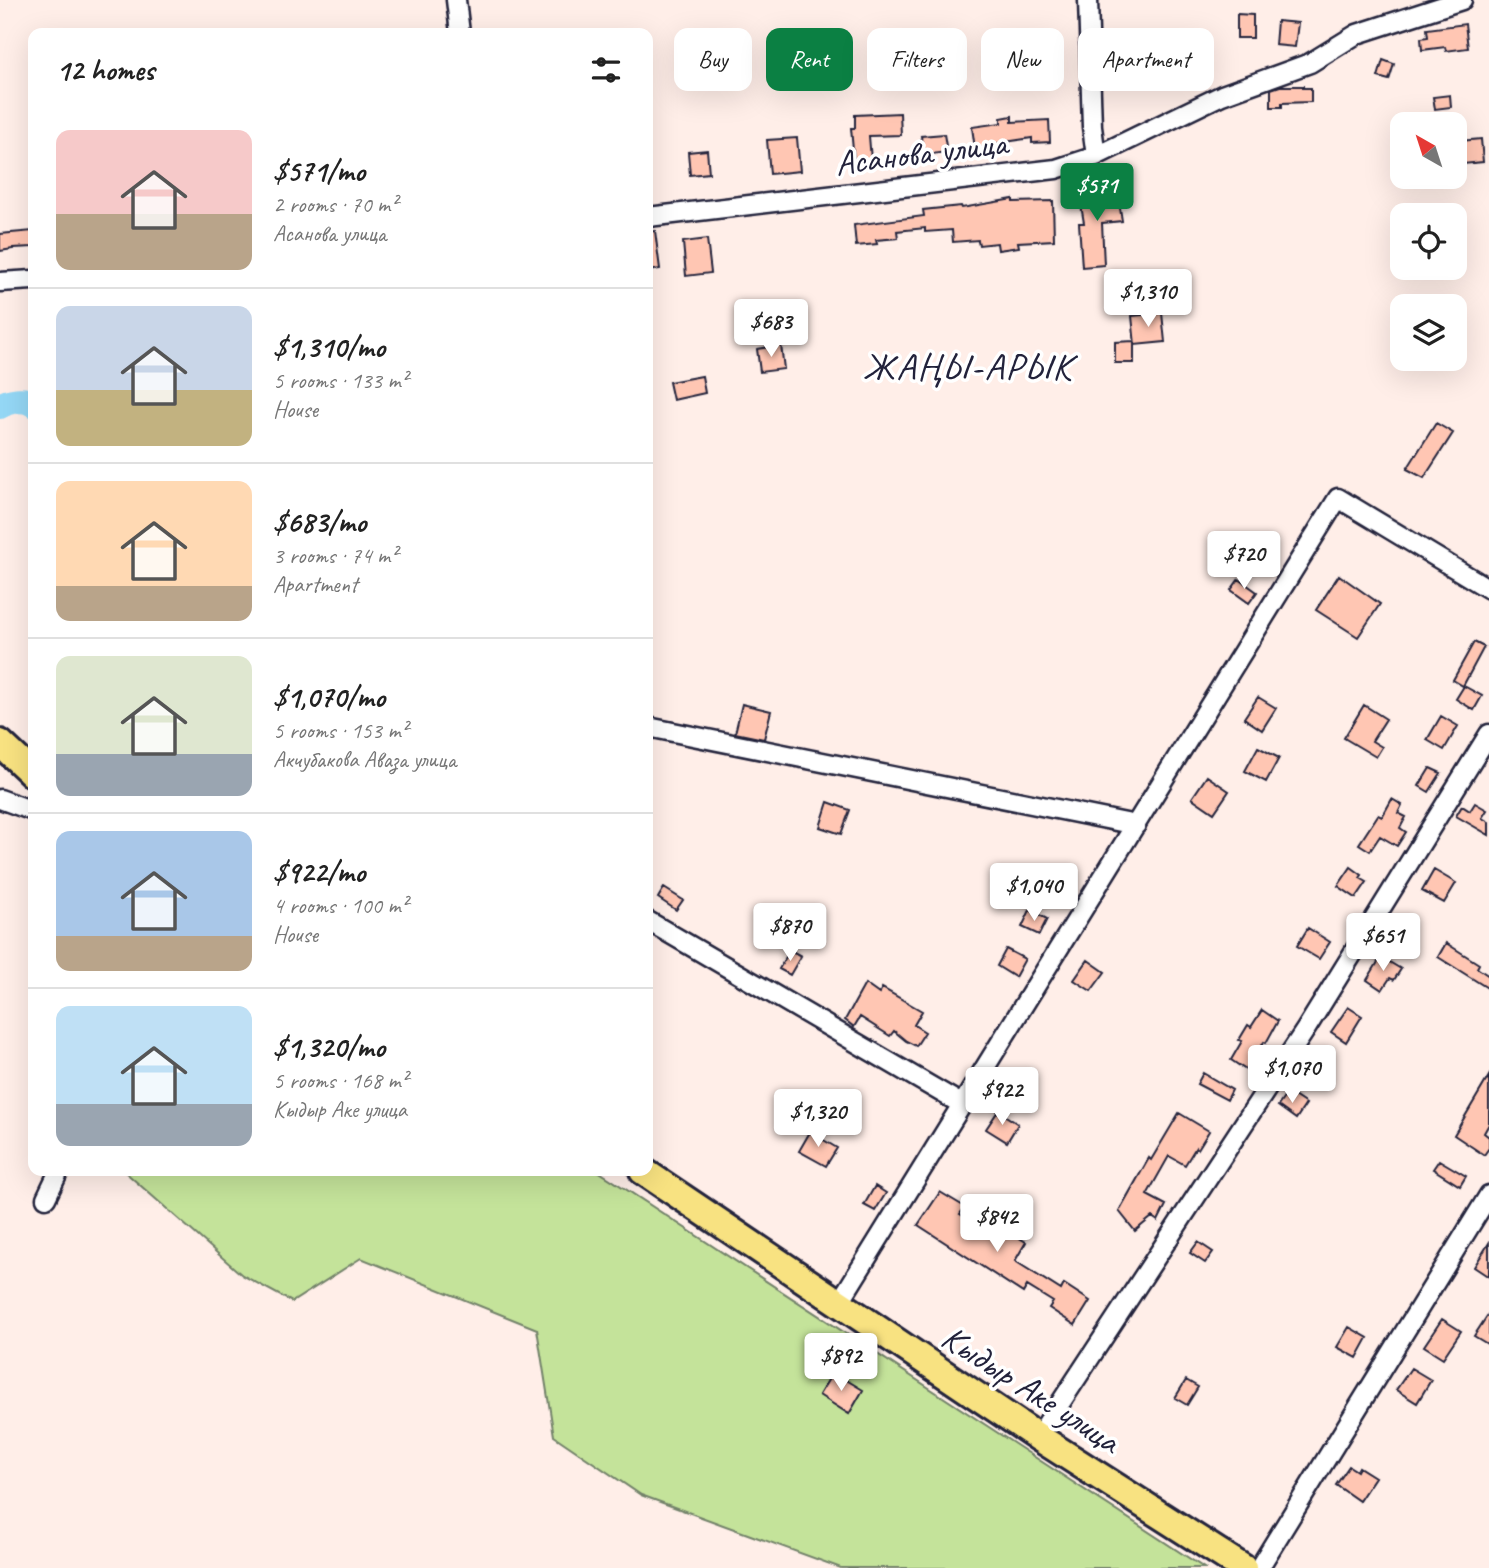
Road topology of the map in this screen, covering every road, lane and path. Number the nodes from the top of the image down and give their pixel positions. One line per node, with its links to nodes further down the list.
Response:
1 (456, 0): 4 (street)
2 (1088, 0): 5 (street)
3 (1462, 0): 5 (street, Асанова улица)
4 (459, 28)
5 (1096, 156): 6 (street, Асанова улица)
6 (653, 216)
7 (28, 281): 8 (street)
8 (0, 282)
9 (1489, 589): 16 (street)
10 (653, 728): 16 (street)
11 (1489, 734): 24 (street)
12 (0, 743): 13 (highway)
13 (28, 769)
14 (0, 799): 15 (street)
15 (28, 809)
16 (1136, 825): 18 (street)
17 (653, 924): 18 (street)
18 (963, 1105): 23 (street)
19 (57, 1176): 22 (street)
20 (650, 1176): 23 (highway, Кыдыр Аке улица)
21 (1489, 1195): 26 (street)
22 (46, 1198)
23 (839, 1303): 24 (highway, Кыдыр Аке улица)
24 (1038, 1437): 25 (highway, Кыдыр Аке улица)
25 (1243, 1568)
26 (1259, 1568)

